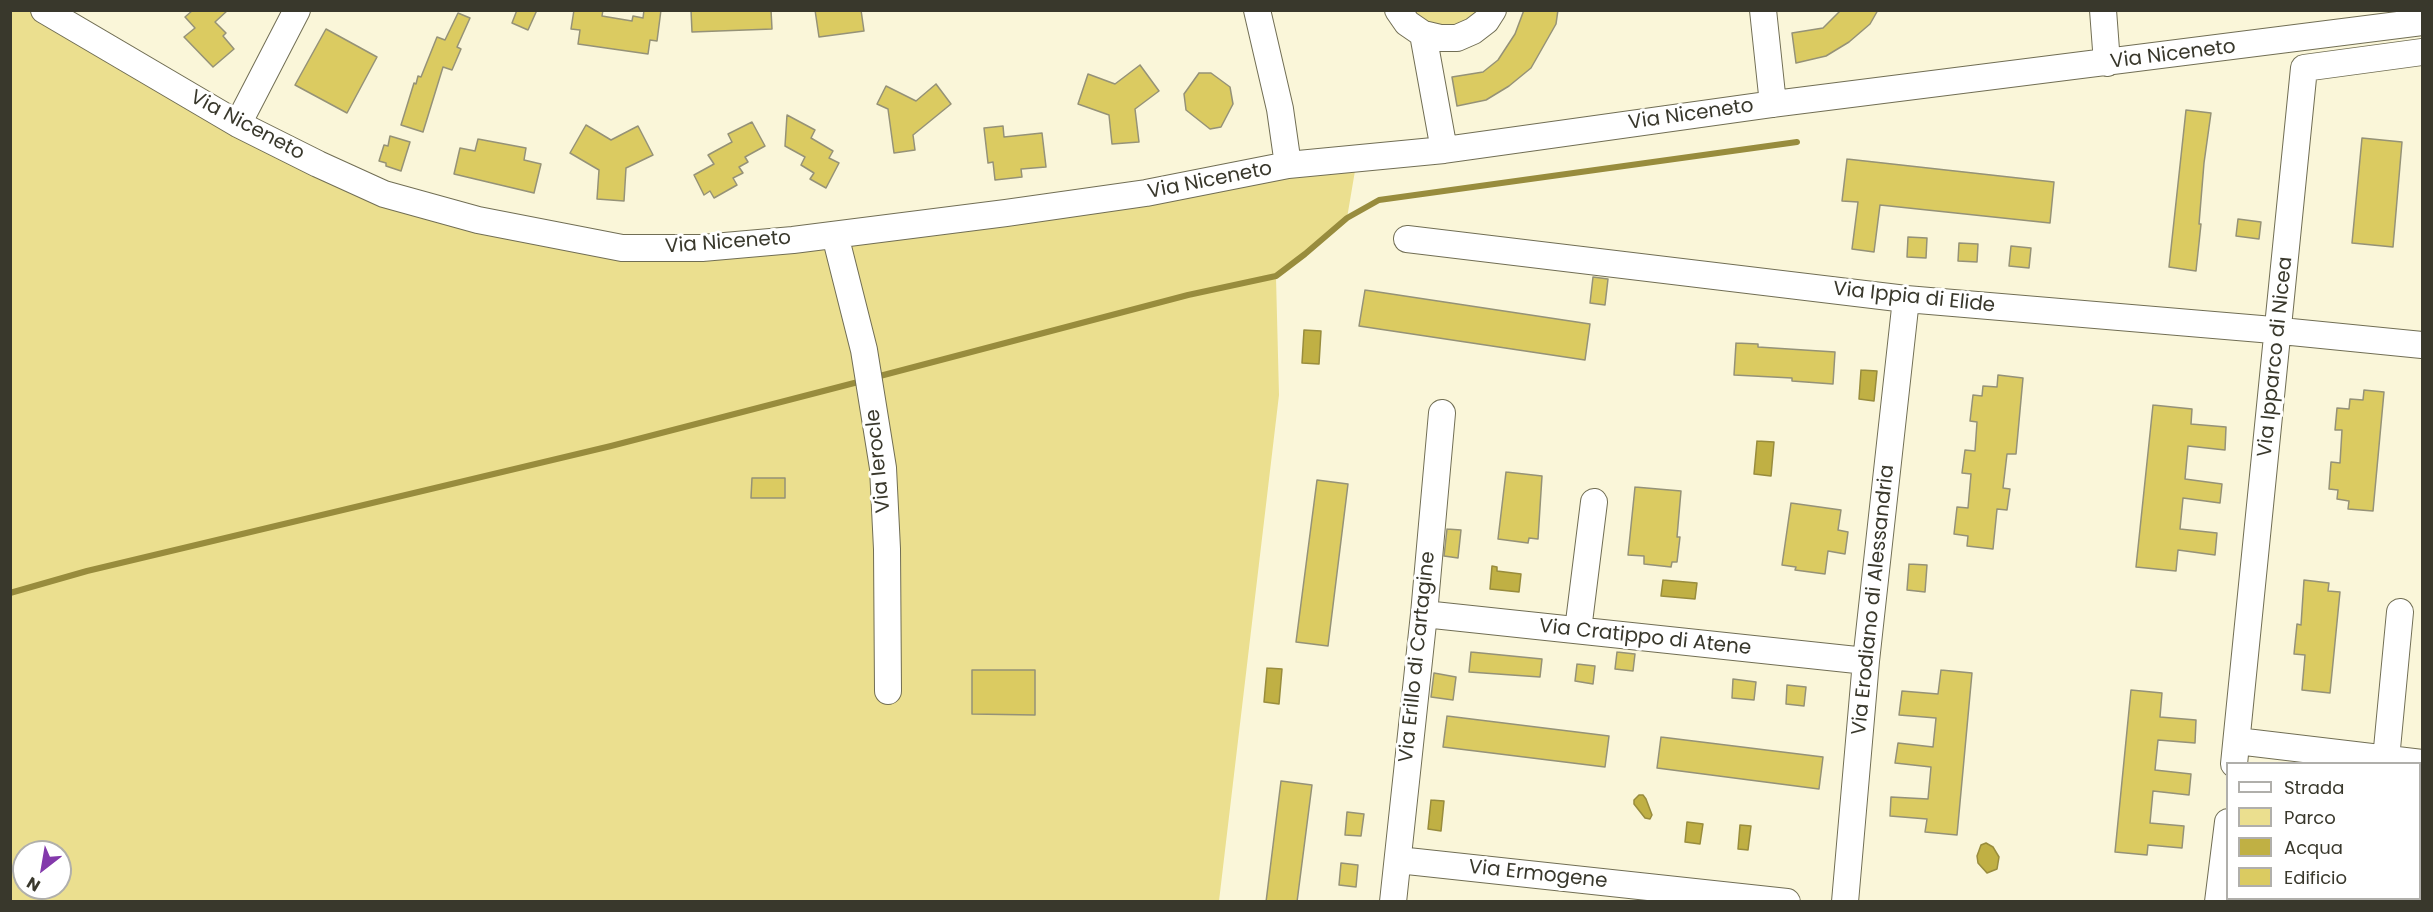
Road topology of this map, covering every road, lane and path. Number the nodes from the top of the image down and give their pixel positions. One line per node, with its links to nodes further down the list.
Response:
1 (44, 10): 15 (street, Via Niceneto)
2 (297, 10): 15 (street)
3 (1257, 10): 17 (street)
4 (1398, 10): 9 (street)
5 (1493, 10): 9 (street)
6 (1763, 10): 14 (street)
7 (2103, 10): 12 (street)
8 (2422, 22): 10 (street, Via Niceneto)
9 (1423, 34): 16 (street)
10 (2303, 39): 12 (street, Via Niceneto); 13 (street, Via Ipparco di Nicea)
11 (2422, 52): 13 (street)
12 (2107, 63): 14 (street, Via Niceneto)
13 (2304, 68): 21 (street, Via Ipparco di Nicea)
14 (1773, 104): 16 (street, Via Niceneto)
15 (238, 124): 18 (street, Via Niceneto)
16 (1444, 150): 17 (street, Via Niceneto)
17 (1288, 165): 18 (street, Via Niceneto)
18 (835, 234): 29 (street, Via Ierocle)
19 (1407, 239): 20 (street, Via Ippia di Elide)
20 (1906, 299): 21 (street, Via Ippia di Elide); 28 (street, Via Erodiano di Alessandria)
21 (2278, 330): 22 (street, Via Ippia di Elide); 30 (street, Via Ipparco di Nicea)
22 (2422, 345)
23 (1442, 413): 26 (street, Via Erillo di Cartagine)
24 (1594, 502): 27 (street)
25 (2400, 612): 31 (street)
26 (1424, 614): 27 (street, Via Cratippo di Atene); 34 (street, Via Erillo di Cartagine)
27 (1578, 630): 28 (street, Via Cratippo di Atene)
28 (1866, 661): 37 (street, Via Erodiano di Alessandria)
29 (888, 691)
30 (2236, 752): 31 (street)
31 (2386, 759): 32 (street)
32 (2413, 762)
33 (2226, 838): 38 (street)
34 (1398, 860): 35 (street, Via Erillo di Cartagine); 36 (street, Via Ermogene)
35 (1393, 902)
36 (1787, 902)
37 (1845, 902)
38 (2218, 902)

